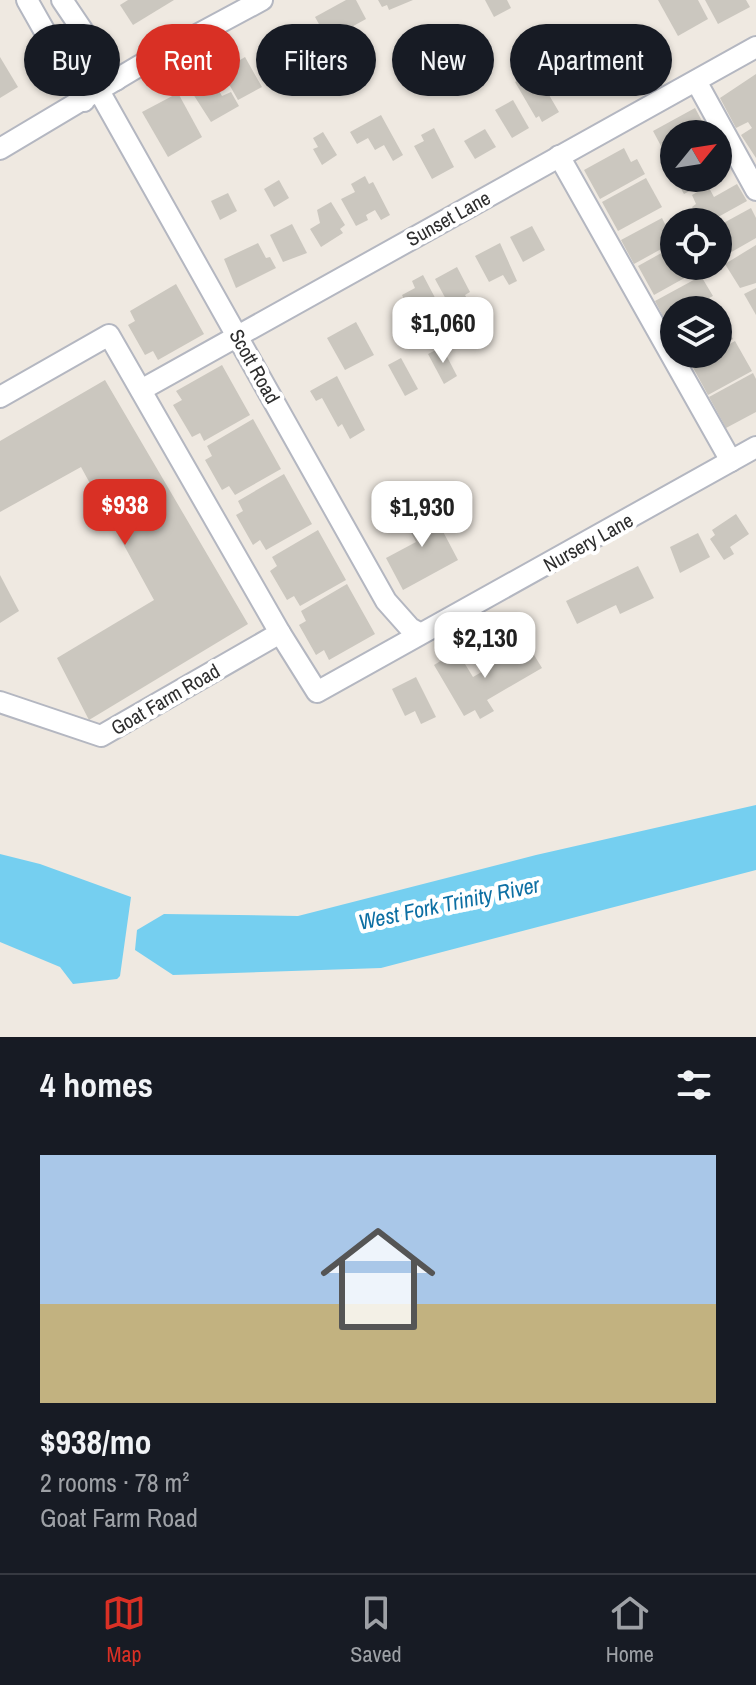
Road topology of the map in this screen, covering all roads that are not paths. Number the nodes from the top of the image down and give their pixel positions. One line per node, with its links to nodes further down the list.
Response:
1 (27, 0): 4 (street, Scott Road)
2 (62, 0): 5 (street, Scott Road)
3 (262, 0): 7 (street)
4 (46, 24)
5 (72, 24)
6 (756, 47): 8 (street, Sunset Lane)
7 (120, 80)
8 (696, 81): 12 (street, Sunset Lane); 13 (street)
9 (91, 96): 11 (street)
10 (103, 96): 14 (street, Scott Road)
11 (0, 149)
12 (559, 156): 14 (street, Sunset Lane); 18 (street)
13 (756, 190)
14 (238, 336): 15 (street, Sunset Lane); 20 (street, Scott Road)
15 (141, 390): 16 (street); 19 (street)
16 (0, 397)
17 (756, 447): 18 (street, Nursery Lane)
18 (731, 461): 20 (street, Nursery Lane)
19 (280, 633): 20 (street); 21 (street, Goat Farm Road)
20 (419, 633)
21 (0, 702)

